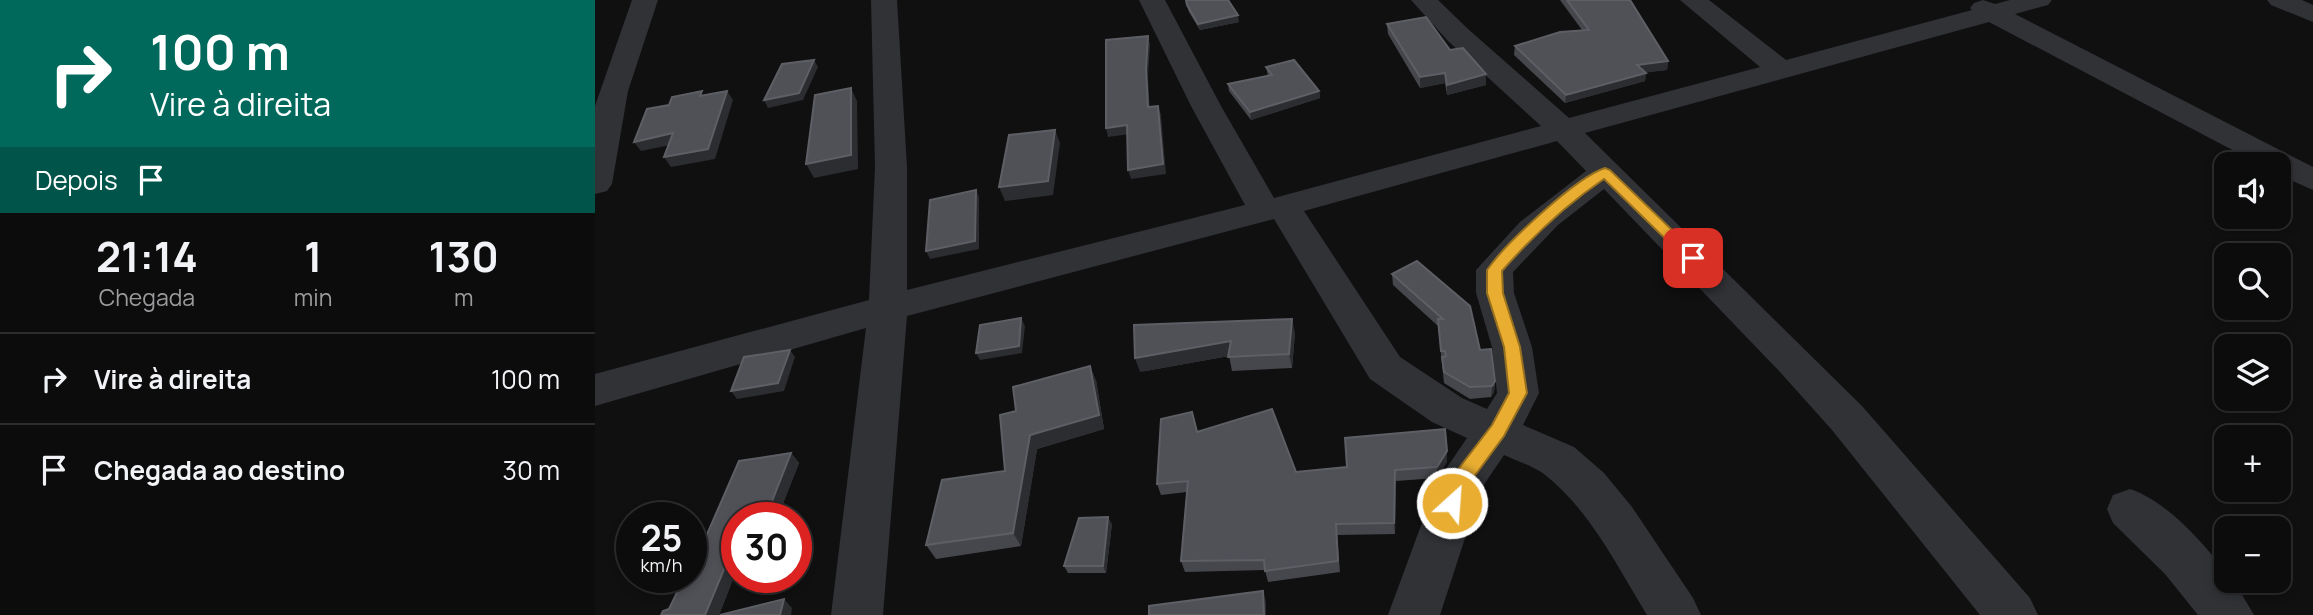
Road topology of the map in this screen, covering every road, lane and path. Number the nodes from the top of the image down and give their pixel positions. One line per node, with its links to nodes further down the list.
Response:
1 (645, 0): 10 (street)
2 (884, 0): 18 (street)
3 (1152, 0): 17 (street)
4 (1424, 0): 13 (street)
5 (1693, 0): 12 (street)
6 (2039, 0): 8 (street)
7 (2280, 0): 9 (street)
8 (1981, 7): 12 (street); 15 (street)
9 (2313, 14)
10 (627, 53): 11 (street); 16 (street)
11 (595, 58)
12 (1780, 69): 13 (street)
13 (1565, 131): 14 (street); 17 (street)
14 (1605, 173): 20 (street); 25 (street)
15 (2313, 180)
16 (595, 184)
17 (1274, 209): 18 (street); 20 (street)
18 (888, 308): 19 (street); 22 (street)
19 (595, 390)
20 (1498, 430): 23 (street); 24 (street)
21 (2130, 509): 26 (street)
22 (857, 615)
23 (1414, 615)
24 (1675, 615)
25 (2012, 615)
26 (2228, 615)

